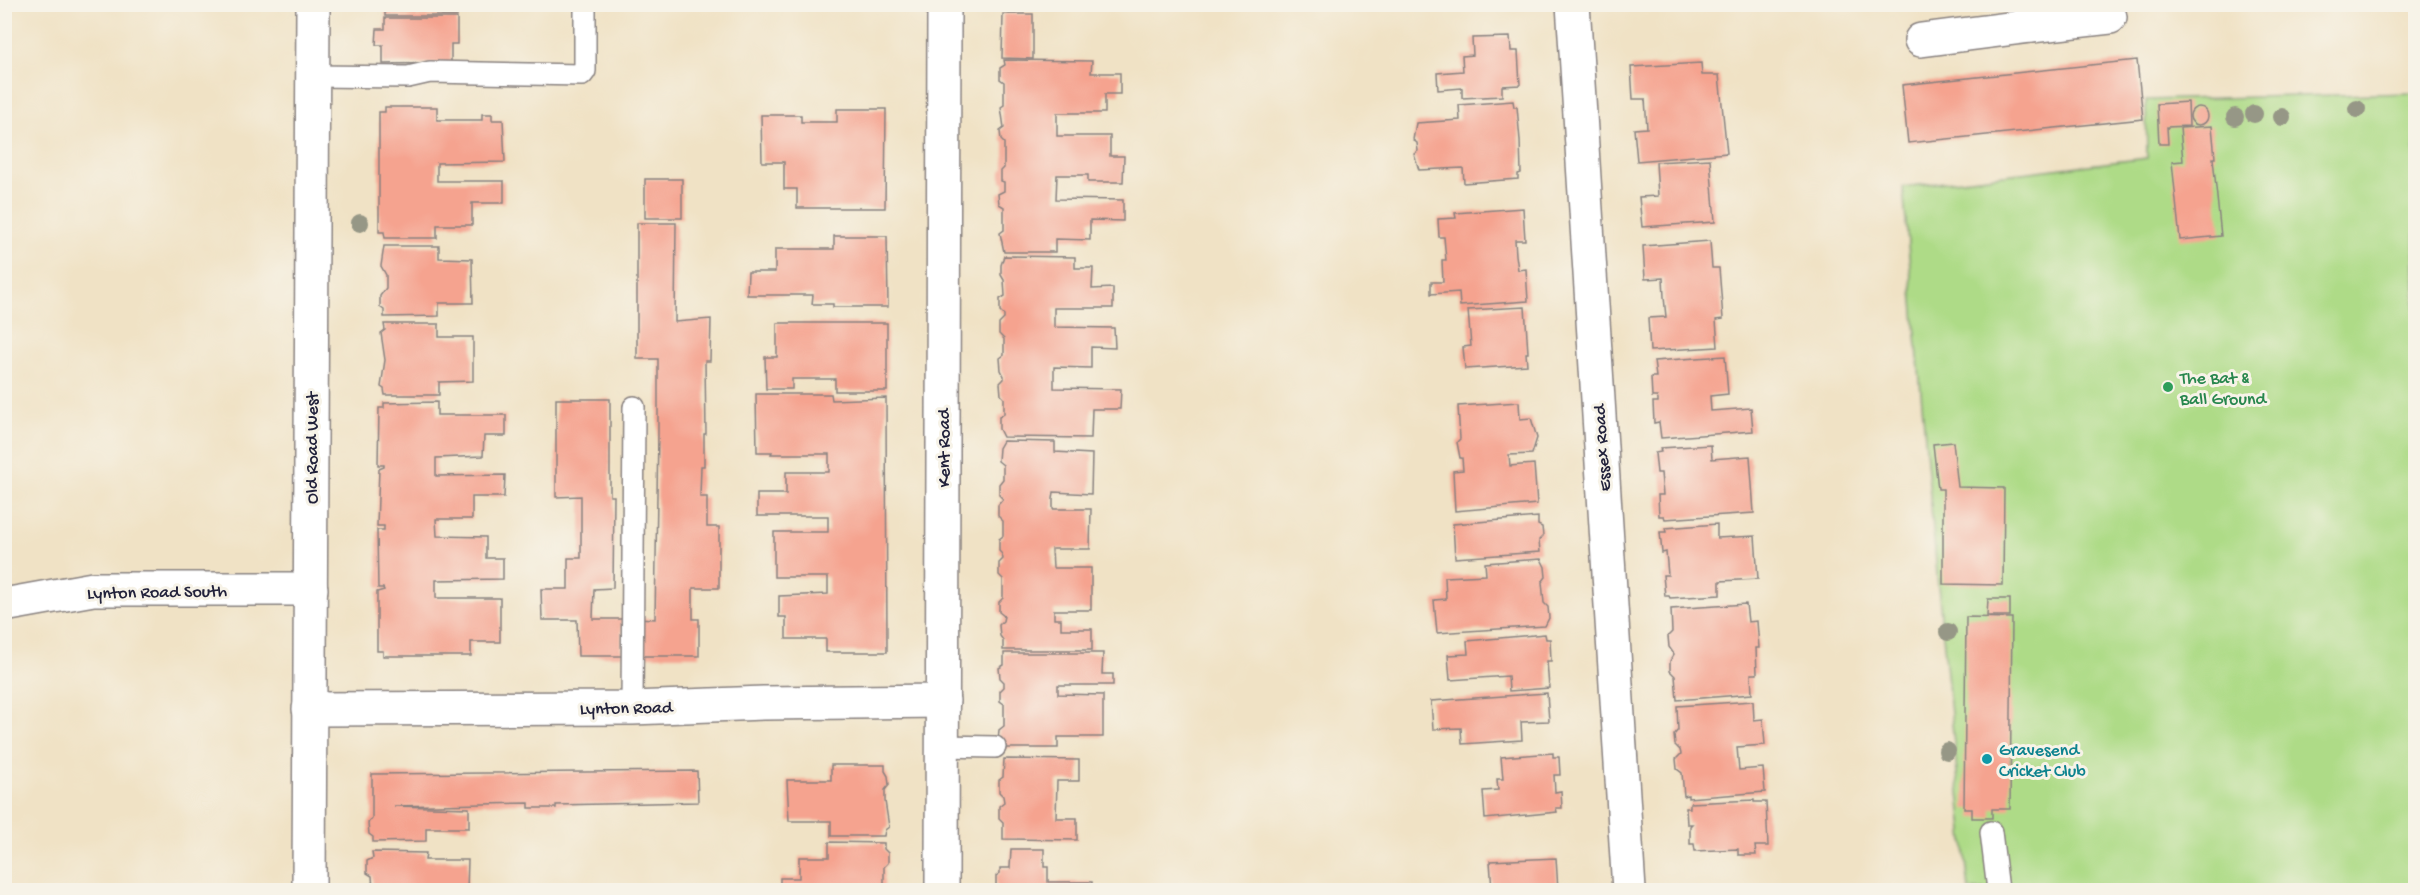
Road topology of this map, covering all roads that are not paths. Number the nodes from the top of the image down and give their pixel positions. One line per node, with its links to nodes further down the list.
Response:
1 (313, 4): 8 (street, Old Road West)
2 (585, 4): 8 (lane)
3 (944, 4): 12 (street, Kent Road)
4 (1573, 4): 20 (street, Essex Road)
5 (2031, 15): 6 (street); 7 (street)
6 (2110, 17)
7 (1921, 40)
8 (313, 76): 10 (street, Old Road West)
9 (634, 407): 13 (lane)
10 (311, 589): 11 (street, Lynton Road South); 14 (street, Old Road West)
11 (4, 605)
12 (943, 701): 13 (street, Lynton Road); 15 (street, Kent Road)
13 (632, 708): 14 (street, Lynton Road)
14 (309, 709): 18 (street, Old Road West)
15 (942, 746): 16 (lane); 19 (street, Kent Road)
16 (995, 747)
17 (1991, 832): 21 (lane)
18 (309, 891)
19 (942, 891)
20 (1629, 891)
21 (1998, 891)

